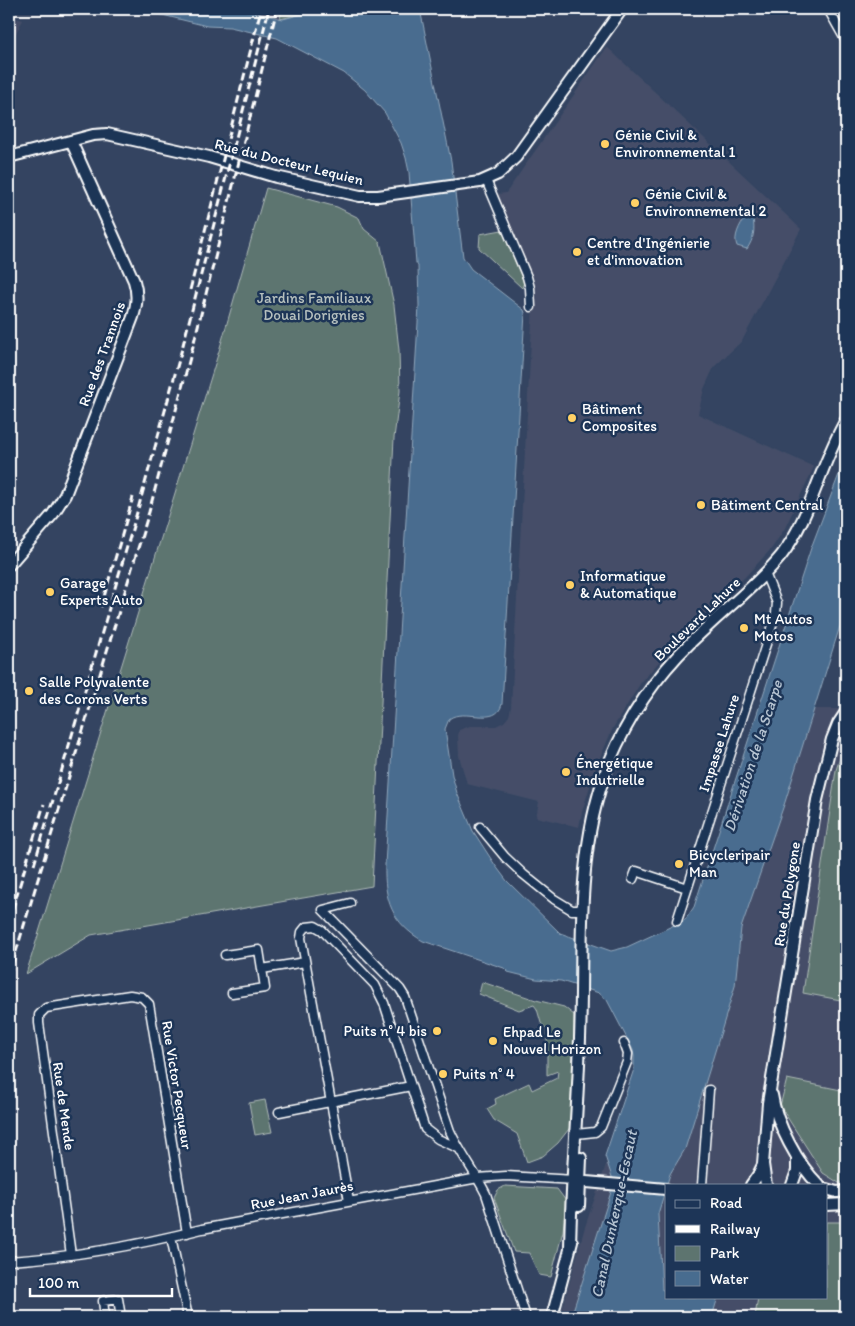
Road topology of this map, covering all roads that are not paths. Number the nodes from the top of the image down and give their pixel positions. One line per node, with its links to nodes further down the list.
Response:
1 (622, 9): 6 (street)
2 (828, 9): 3 (street)
3 (846, 41)
4 (71, 140): 5 (street, Rue du Docteur Lequien); 6 (street, Rue du Docteur Lequien); 9 (street, Rue des Trannois)
5 (9, 157)
6 (486, 180): 7 (street)
7 (531, 307)
8 (846, 420): 10 (street, Boulevard Lahure)
9 (9, 565)
10 (765, 574): 14 (street, Impasse Lahure); 16 (street, Boulevard Lahure)
11 (846, 712): 24 (street, Rue du Polygone)
12 (480, 827): 16 (street)
13 (633, 878): 14 (street)
14 (687, 888): 17 (street, Impasse Lahure)
15 (350, 903): 30 (street)
16 (583, 910): 29 (street, Boulevard Lahure)
17 (676, 921)
18 (225, 956): 20 (street)
19 (305, 962): 20 (street); 25 (street); 27 (street)
20 (262, 969): 21 (street)
21 (232, 993)
22 (90, 1001): 48 (street, Rue Victor Pecqueur); 50 (street, Rue de Mende)
23 (624, 1043): 29 (street)
24 (772, 1084): 31 (street, Rue du Polygone); 32 (street, Rue du Polygone)
25 (411, 1086): 27 (street); 30 (street)
26 (709, 1090): 35 (street)
27 (330, 1103): 28 (street); 45 (street)
28 (279, 1112)
29 (578, 1134): 34 (street, Boulevard Lahure)
30 (458, 1148): 33 (street)
31 (797, 1156): 38 (street); 39 (street, Rue du Polygone)
32 (763, 1164): 36 (street, Rue du Polygone); 37 (street, Rue du Polygone)
33 (478, 1178): 34 (street, Rue Jean Jaurès); 45 (street, Rue Jean Jaurès); 55 (street)
34 (577, 1181): 40 (street, Rue Jean Jaurès); 56 (street, Boulevard Lahure)
35 (702, 1184)
36 (751, 1184)
37 (766, 1184)
38 (792, 1184)
39 (818, 1184)
40 (665, 1189)
41 (828, 1190): 42 (street)
42 (846, 1191)
43 (846, 1197): 44 (street)
44 (828, 1198)
45 (348, 1201): 48 (street, Rue Jean Jaurès)
46 (846, 1204): 47 (street)
47 (828, 1206)
48 (187, 1233): 49 (street, Rue Jean Jaurès)
49 (171, 1238): 50 (street, Rue Jean Jaurès); 54 (street)
50 (71, 1255): 51 (street, Rue Jean Jaurès)
51 (9, 1262)
52 (105, 1317): 53 (street)
53 (121, 1317)
54 (188, 1317)
55 (526, 1317)
56 (552, 1317)

